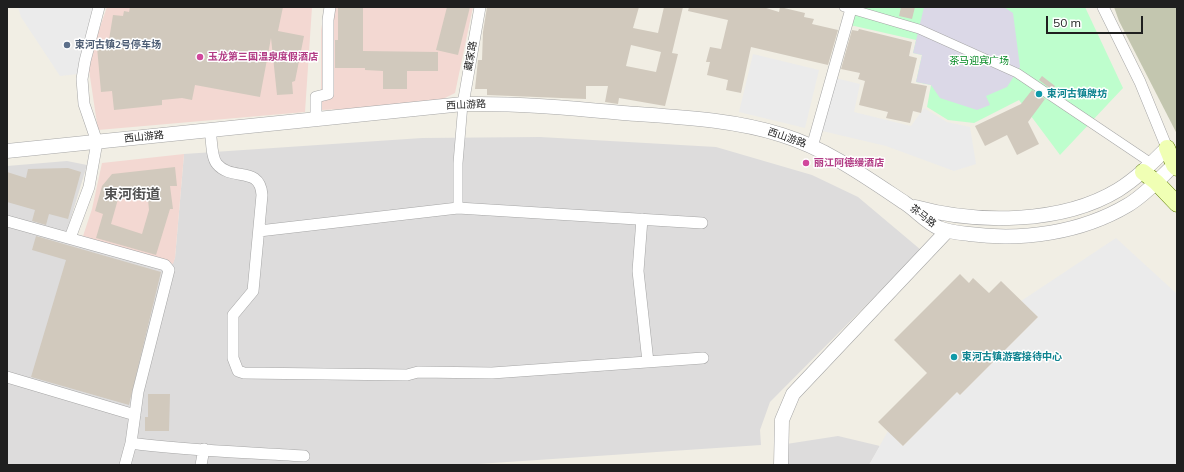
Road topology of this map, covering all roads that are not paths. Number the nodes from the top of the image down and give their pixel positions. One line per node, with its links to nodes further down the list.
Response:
1 (99, 7): 9 (street)
2 (330, 7): 7 (street)
3 (480, 7): 6 (street, 藏家路)
4 (1103, 7): 11 (street)
5 (849, 8): 10 (street); 14 (street)
6 (463, 104): 7 (street, 西山游路); 10 (street, 西山游路); 18 (street)
7 (316, 120): 8 (street, 西山游路)
8 (210, 130): 9 (street, 西山游路); 22 (street)
9 (98, 142): 12 (street, 西山游路); 24 (street)
10 (812, 147): 16 (street, 西山游路)
11 (1167, 148): 13 (main road); 14 (street, 茶马路)
12 (7, 151)
13 (1175, 167): 15 (street, 茶马路)
14 (1147, 168): 15 (main road); 16 (street, 茶马路)
15 (1156, 182): 17 (main road); 23 (street, 茶马路)
16 (907, 204): 23 (street, 茶马路)
17 (1177, 204)
18 (458, 208): 19 (street); 22 (street)
19 (642, 219): 21 (street); 26 (street)
20 (7, 221): 24 (street)
21 (702, 223)
22 (259, 231): 26 (street)
23 (947, 231): 34 (street)
24 (70, 238): 28 (street)
25 (703, 358): 26 (street)
26 (648, 362)
27 (7, 377): 28 (street)
28 (135, 415): 29 (street)
29 (131, 443): 30 (street); 32 (street)
30 (204, 449): 31 (street); 33 (street)
31 (304, 456)
32 (125, 465)
33 (201, 465)
34 (781, 465)

